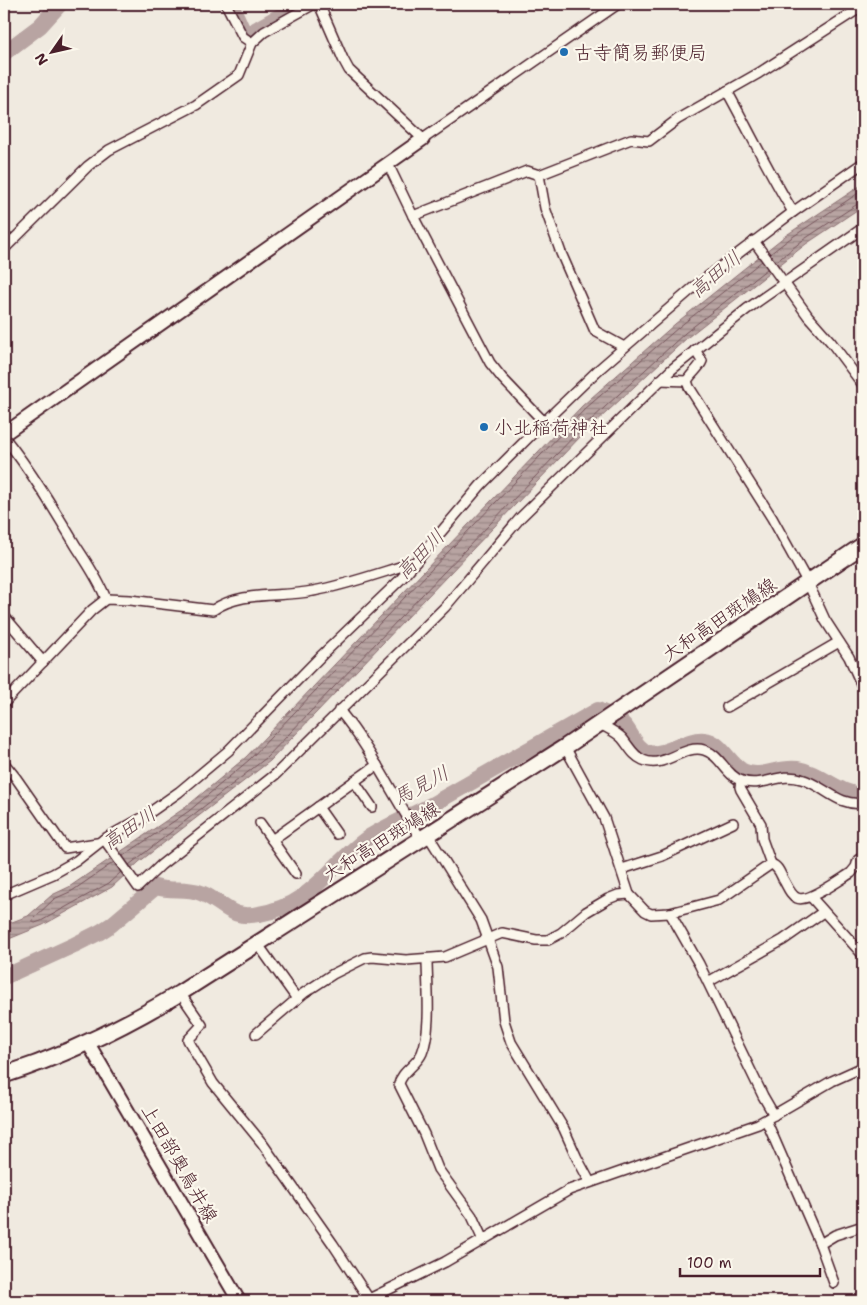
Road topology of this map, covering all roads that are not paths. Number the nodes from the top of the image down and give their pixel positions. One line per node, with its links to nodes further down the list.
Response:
1 (226, 4): 6 (street)
2 (314, 4): 6 (street)
3 (319, 4): 8 (street)
4 (618, 4): 8 (street)
5 (863, 6): 7 (street)
6 (252, 43): 16 (street)
7 (727, 91): 11 (street); 12 (street)
8 (423, 139): 10 (street)
9 (863, 163): 12 (street)
10 (388, 164): 13 (street); 24 (street)
11 (539, 175): 13 (street); 18 (street)
12 (792, 212): 15 (street)
13 (413, 216): 23 (street)
14 (863, 228): 17 (street)
15 (755, 242): 17 (street); 18 (street)
16 (4, 250)
17 (784, 281): 19 (street); 22 (street)
18 (624, 347): 23 (street)
19 (695, 350): 20 (street); 21 (street)
20 (660, 380): 21 (street); 35 (street)
21 (687, 381): 27 (street)
22 (863, 385)
23 (544, 422): 26 (street)
24 (4, 436): 28 (street)
25 (863, 545): 27 (main road, 大和高田斑鳩線)
26 (416, 562): 28 (street); 50 (street)
27 (808, 583): 30 (street); 36 (main road, 大和高田斑鳩線)
28 (106, 599): 31 (street)
29 (4, 616): 31 (street)
30 (839, 642): 32 (street); 34 (street)
31 (43, 662): 33 (street)
32 (863, 688)
33 (4, 703)
34 (727, 707)
35 (340, 710): 39 (street); 50 (street)
36 (606, 720): 37 (main road, 大和高田斑鳩線); 41 (street)
37 (565, 747): 48 (main road, 大和高田斑鳩線); 53 (street)
38 (4, 763): 50 (street)
39 (377, 765): 40 (street); 48 (street)
40 (354, 781): 43 (street); 44 (street)
41 (741, 781): 42 (street); 52 (street)
42 (863, 803)
43 (318, 806): 47 (street); 49 (street)
44 (372, 808)
45 (260, 823): 49 (street)
46 (733, 823): 53 (street)
47 (337, 834)
48 (424, 837): 60 (street); 61 (main road, 大和高田斑鳩線)
49 (272, 840): 54 (street)
50 (104, 842): 56 (street)
51 (863, 857): 57 (street)
52 (771, 864): 57 (street); 59 (street)
53 (622, 869): 55 (street)
54 (296, 874)
55 (630, 894): 59 (street); 60 (street)
56 (4, 895)
57 (811, 897): 58 (street)
58 (823, 912): 62 (street); 64 (street)
59 (670, 913): 64 (street)
60 (488, 939): 63 (street); 72 (street)
61 (257, 943): 65 (main road, 大和高田斑鳩線); 66 (street)
62 (863, 955)
63 (427, 959): 66 (street); 74 (street)
64 (708, 982): 71 (street)
65 (180, 993): 68 (main road, 大和高田斑鳩線); 77 (street)
66 (297, 999): 67 (street)
67 (256, 1034)
68 (88, 1043): 70 (main road, 大和高田斑鳩線); 78 (street, 上田部奥鳥井線)
69 (863, 1067): 71 (street)
70 (4, 1075)
71 (770, 1117): 72 (street); 75 (street)
72 (590, 1182): 74 (street)
73 (863, 1226): 75 (street)
74 (482, 1240): 77 (street)
75 (820, 1244): 76 (street)
76 (834, 1283)
77 (367, 1300)
78 (239, 1301)

